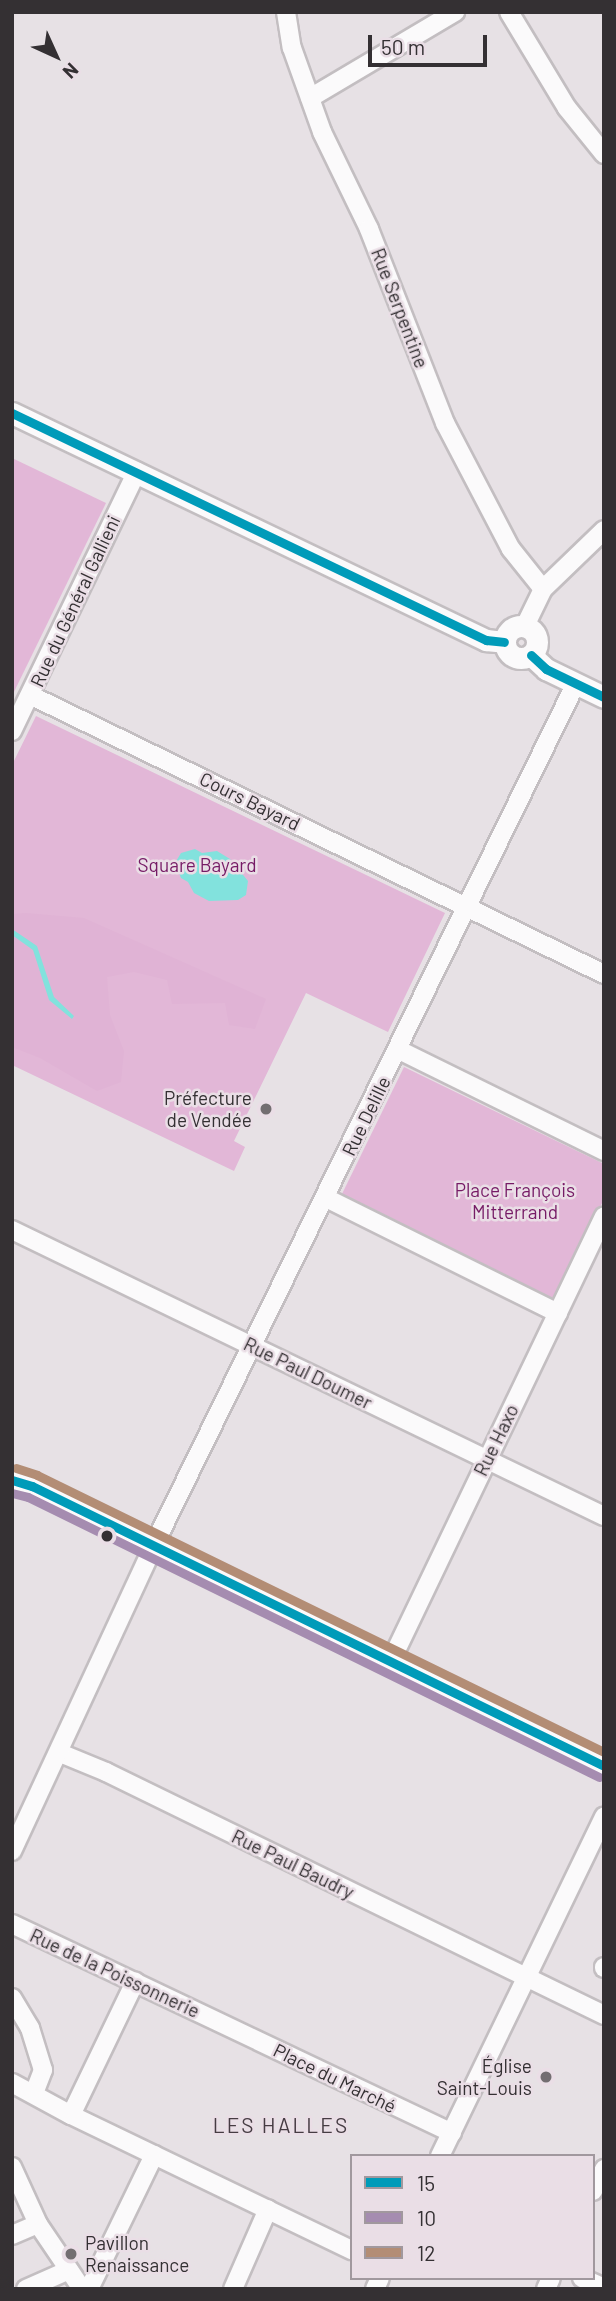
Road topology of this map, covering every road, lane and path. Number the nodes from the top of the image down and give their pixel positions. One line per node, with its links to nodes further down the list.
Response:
1 (286, 12): 4 (street, Rue Serpentine)
2 (455, 12): 4 (street)
3 (509, 12): 5 (street)
4 (310, 98): 9 (street, Rue Serpentine)
5 (604, 154)
6 (12, 413): 7 (main road)
7 (137, 471): 11 (main road); 14 (street, Rue du Général Gallieni)
8 (604, 530): 9 (street)
9 (543, 589): 10 (street)
10 (525, 626): 11 (main road); 12 (main road)
11 (504, 642): 12 (main road)
12 (531, 655): 13 (main road)
13 (576, 683): 15 (main road); 17 (street, Rue Delille)
14 (30, 695): 16 (street, Rue du Général Gallieni); 17 (street, Cours Bayard)
15 (604, 697)
16 (12, 731)
17 (469, 907): 18 (street, Cours Bayard); 19 (street, Rue Delille)
18 (604, 974)
19 (399, 1050): 20 (street); 21 (street, Rue Delille)
20 (604, 1151)
21 (326, 1198): 25 (street); 26 (street, Rue Delille)
22 (604, 1217): 24 (street, Rue Haxo)
23 (12, 1230): 26 (street, Rue Paul Doumer)
24 (598, 1243): 25 (street, Rue Haxo)
25 (558, 1313): 27 (street, Rue Haxo)
26 (252, 1346): 27 (street, Rue Paul Doumer); 30 (street, Rue Delille)
27 (487, 1459): 29 (street, Rue Paul Doumer); 31 (street, Rue Haxo)
28 (12, 1480): 30 (street)
29 (604, 1516)
30 (153, 1547): 31 (street); 32 (street, Rue Delille)
31 (390, 1663): 33 (street)
32 (60, 1753): 35 (street, Rue Delille); 37 (street, Rue Paul Baudry)
33 (604, 1766)
34 (604, 1816): 37 (street)
35 (12, 1851)
36 (12, 1924): 38 (street, Rue de la Poissonnerie)
37 (526, 1978): 40 (street, Rue Paul Baudry); 45 (street)
38 (135, 1982): 41 (street, Rue de la Poissonnerie); 44 (street)
39 (12, 1998): 43 (street)
40 (604, 2015)
41 (218, 2022): 45 (street, Place du Marché)
42 (12, 2083): 43 (street)
43 (34, 2093): 44 (street)
44 (71, 2115): 47 (street)
45 (452, 2133): 46 (street)
46 (441, 2154)
47 (154, 2155): 51 (street); 60 (street)
48 (12, 2167): 52 (street)
49 (604, 2169): 50 (street)
50 (595, 2187)
51 (268, 2209): 54 (street); 61 (street)
52 (38, 2224): 53 (street); 55 (street)
53 (12, 2235)
54 (350, 2248)
55 (69, 2270): 58 (street); 59 (street)
56 (586, 2280): 57 (street)
57 (604, 2288)
58 (26, 2289)
59 (82, 2289)
60 (89, 2289)
61 (233, 2289)

